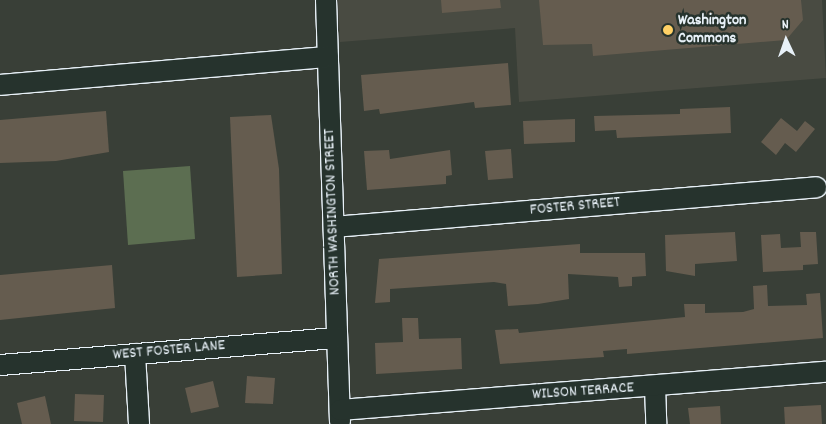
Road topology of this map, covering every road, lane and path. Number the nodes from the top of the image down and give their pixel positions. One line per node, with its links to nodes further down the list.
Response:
1 (326, 0): 2 (street, NORTH WASHINGTON STREET)
2 (328, 58): 3 (street); 5 (street, NORTH WASHINGTON STREET)
3 (0, 85)
4 (816, 187): 5 (street, FOSTER STREET)
5 (334, 227): 6 (street, NORTH WASHINGTON STREET)
6 (337, 338): 7 (street, WEST FOSTER LANE); 11 (street, NORTH WASHINGTON STREET)
7 (135, 354): 8 (street, WEST FOSTER LANE); 12 (street)
8 (0, 365)
9 (826, 372): 10 (street, WILSON TERRACE)
10 (655, 386): 11 (street, WILSON TERRACE); 13 (street)
11 (340, 417)
12 (139, 424)
13 (656, 424)

